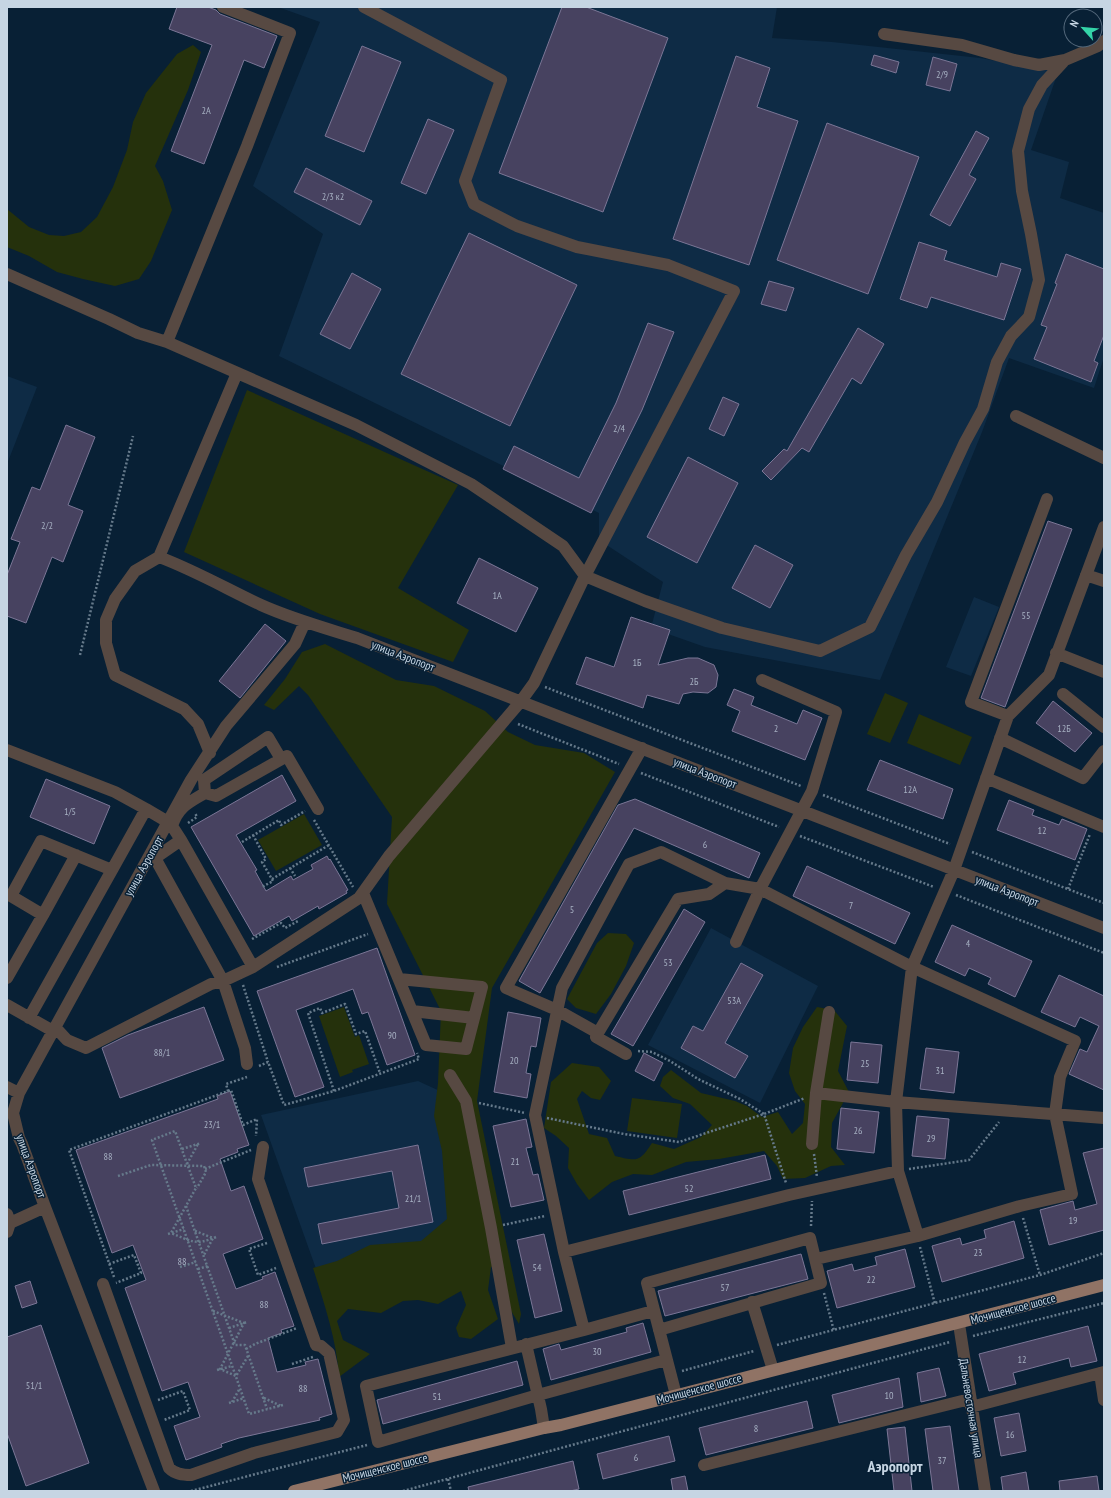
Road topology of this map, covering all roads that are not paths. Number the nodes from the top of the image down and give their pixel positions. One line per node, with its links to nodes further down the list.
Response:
1 (223, 7): 7 (street)
2 (364, 7): 15 (street)
3 (884, 34): 5 (street)
4 (1104, 41): 5 (street)
5 (1065, 60): 15 (street)
6 (7, 274): 7 (street)
7 (167, 342): 8 (street)
8 (237, 373): 13 (street); 15 (street)
9 (1016, 416): 10 (street)
10 (1104, 458)
11 (1047, 499): 23 (street)
12 (1104, 527): 14 (street)
13 (158, 557): 17 (street, улица Аэропорт); 29 (street)
14 (1086, 575): 16 (street); 18 (street)
15 (585, 576): 22 (street)
16 (1104, 581)
17 (304, 622): 22 (street, улица Аэропорт); 29 (street, улица Аэропорт)
18 (1056, 653): 19 (street); 23 (street)
19 (1104, 672)
20 (762, 680): 35 (street)
21 (1063, 694): 24 (street)
22 (521, 701): 26 (street, улица Аэропорт); 44 (street)
23 (1008, 716): 25 (street)
24 (1104, 727)
25 (1000, 738): 28 (street); 31 (street)
26 (642, 748): 35 (street, улица Аэропорт); 54 (street)
27 (7, 750): 33 (street)
28 (1104, 751)
29 (210, 753): 36 (street, улица Аэропорт)
30 (281, 760): 32 (street); 32 (street); 34 (street)
31 (986, 778): 37 (street); 41 (street)
32 (205, 793): 38 (street)
33 (146, 809): 36 (street); 40 (street)
34 (318, 809)
35 (803, 811): 41 (street, улица Аэропорт); 43 (street)
36 (168, 822): 59 (street, улица Аэропорт)
37 (1099, 825)
38 (181, 840): 48 (street); 52 (street)
39 (76, 856): 40 (street); 45 (street); 45 (street)
40 (112, 870): 57 (street)
41 (954, 870): 46 (street, улица Аэропорт); 49 (street)
42 (725, 883): 43 (street); 54 (street); 60 (street)
43 (760, 889): 47 (street); 49 (street)
44 (360, 896): 48 (street); 51 (street)
45 (43, 915): 50 (street)
46 (1104, 928)
47 (736, 942)
48 (253, 967): 52 (street)
49 (912, 967): 67 (street); 68 (street)
50 (7, 978)
51 (399, 979): 55 (street); 58 (street)
52 (223, 981): 59 (street); 62 (street)
53 (7, 1005): 57 (street)
54 (557, 1010): 60 (street); 76 (street)
55 (412, 1011): 58 (street); 58 (street)
56 (829, 1012): 66 (street)
57 (29, 1018): 59 (street)
58 (474, 1018)
59 (54, 1029): 65 (street, улица Аэропорт)
60 (598, 1033): 61 (street)
61 (626, 1054)
62 (251, 1069)
63 (450, 1075): 86 (street)
64 (7, 1087): 65 (street)
65 (18, 1093): 73 (street, улица Аэропорт)
66 (816, 1093): 67 (street); 70 (street)
67 (896, 1102): 68 (street); 72 (street)
68 (1055, 1114): 69 (street); 75 (street)
69 (1104, 1118)
70 (812, 1144)
71 (258, 1145): 78 (street)
72 (898, 1171): 75 (street); 76 (street)
73 (45, 1207): 74 (street); 97 (street, улица Аэропорт)
74 (8, 1223)
75 (918, 1236): 77 (street)
76 (564, 1252): 83 (street)
77 (816, 1259): 80 (street); 81 (street)
78 (103, 1284)
79 (1104, 1284): 82 (main road, Мочищенское шоссе)
80 (752, 1302): 84 (street); 88 (street)
81 (653, 1310): 83 (street); 84 (street)
82 (959, 1324): 88 (main road, Мочищенское шоссе); 93 (street, Дальневосточная улица)
83 (584, 1330): 85 (street)
84 (659, 1330): 87 (street)
85 (526, 1344): 86 (street); 90 (street)
86 (512, 1348): 90 (street)
87 (666, 1360): 90 (street); 91 (street)
88 (773, 1370): 91 (main road, Мочищенское шоссе)
89 (1102, 1373): 92 (street); 93 (street)
90 (538, 1395): 94 (street)
91 (676, 1395): 94 (main road, Мочищенское шоссе)
92 (1104, 1400)
93 (970, 1403): 95 (street); 98 (street, Дальневосточная улица)
94 (544, 1428): 96 (main road, Мочищенское шоссе)
95 (704, 1465)
96 (298, 1490)
97 (154, 1491)
98 (985, 1491)

